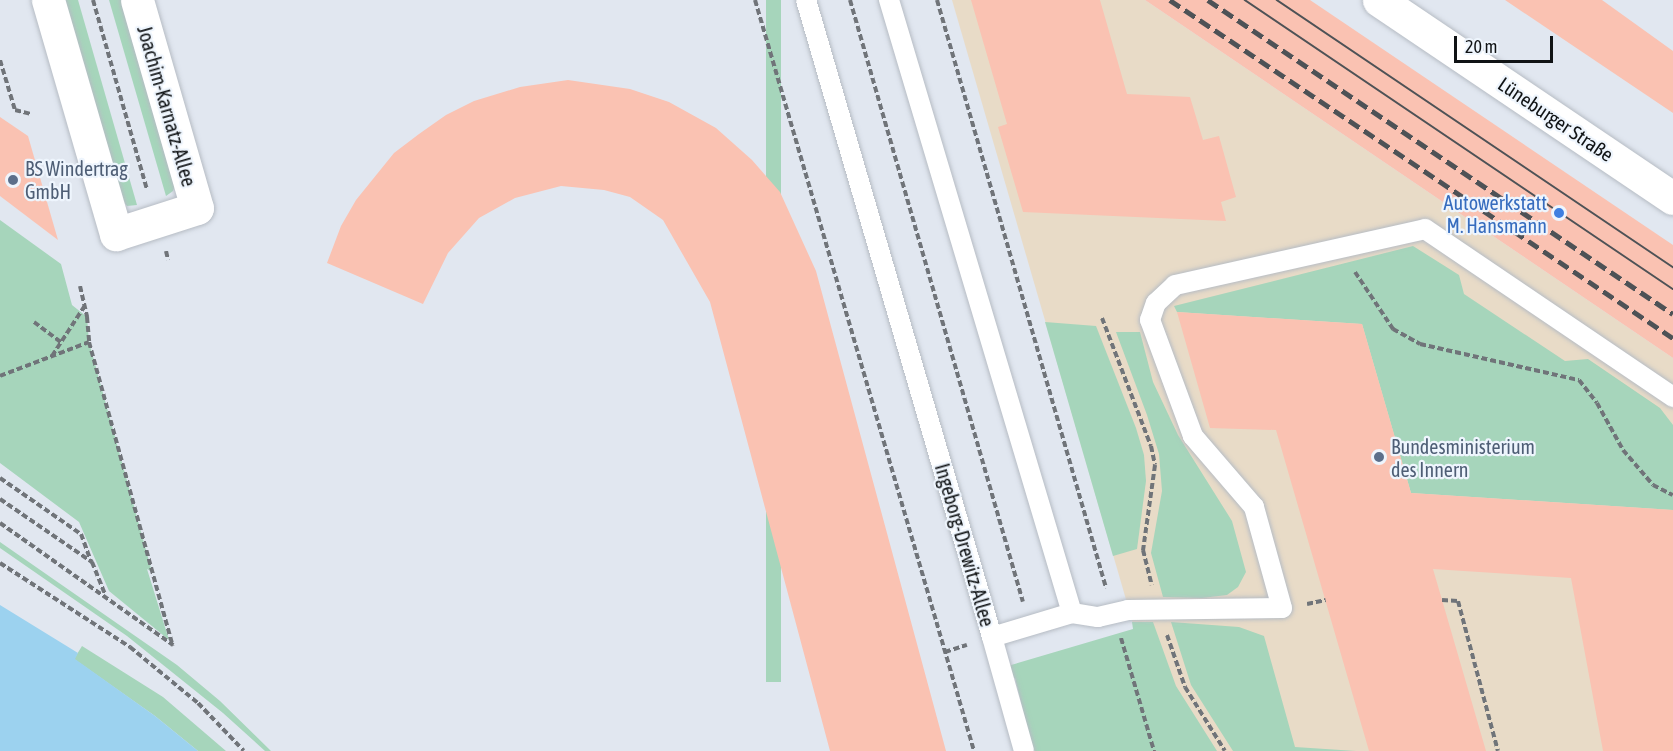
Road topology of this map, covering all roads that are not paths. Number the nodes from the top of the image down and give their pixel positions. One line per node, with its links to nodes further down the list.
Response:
1 (48, 0): 2 (street, Joachim-Karnatz-Allee)
2 (136, 0)
3 (806, 0): 9 (lane, Ingeborg-Drewitz-Allee)
4 (889, 0): 8 (lane)
5 (1379, 0): 6 (street, Lüneburger Straße)
6 (1673, 198)
7 (1673, 398): 8 (lane)
8 (1072, 613): 9 (lane, Ingeborg-Drewitz-Allee)
9 (992, 637): 10 (lane)
10 (1024, 751)

